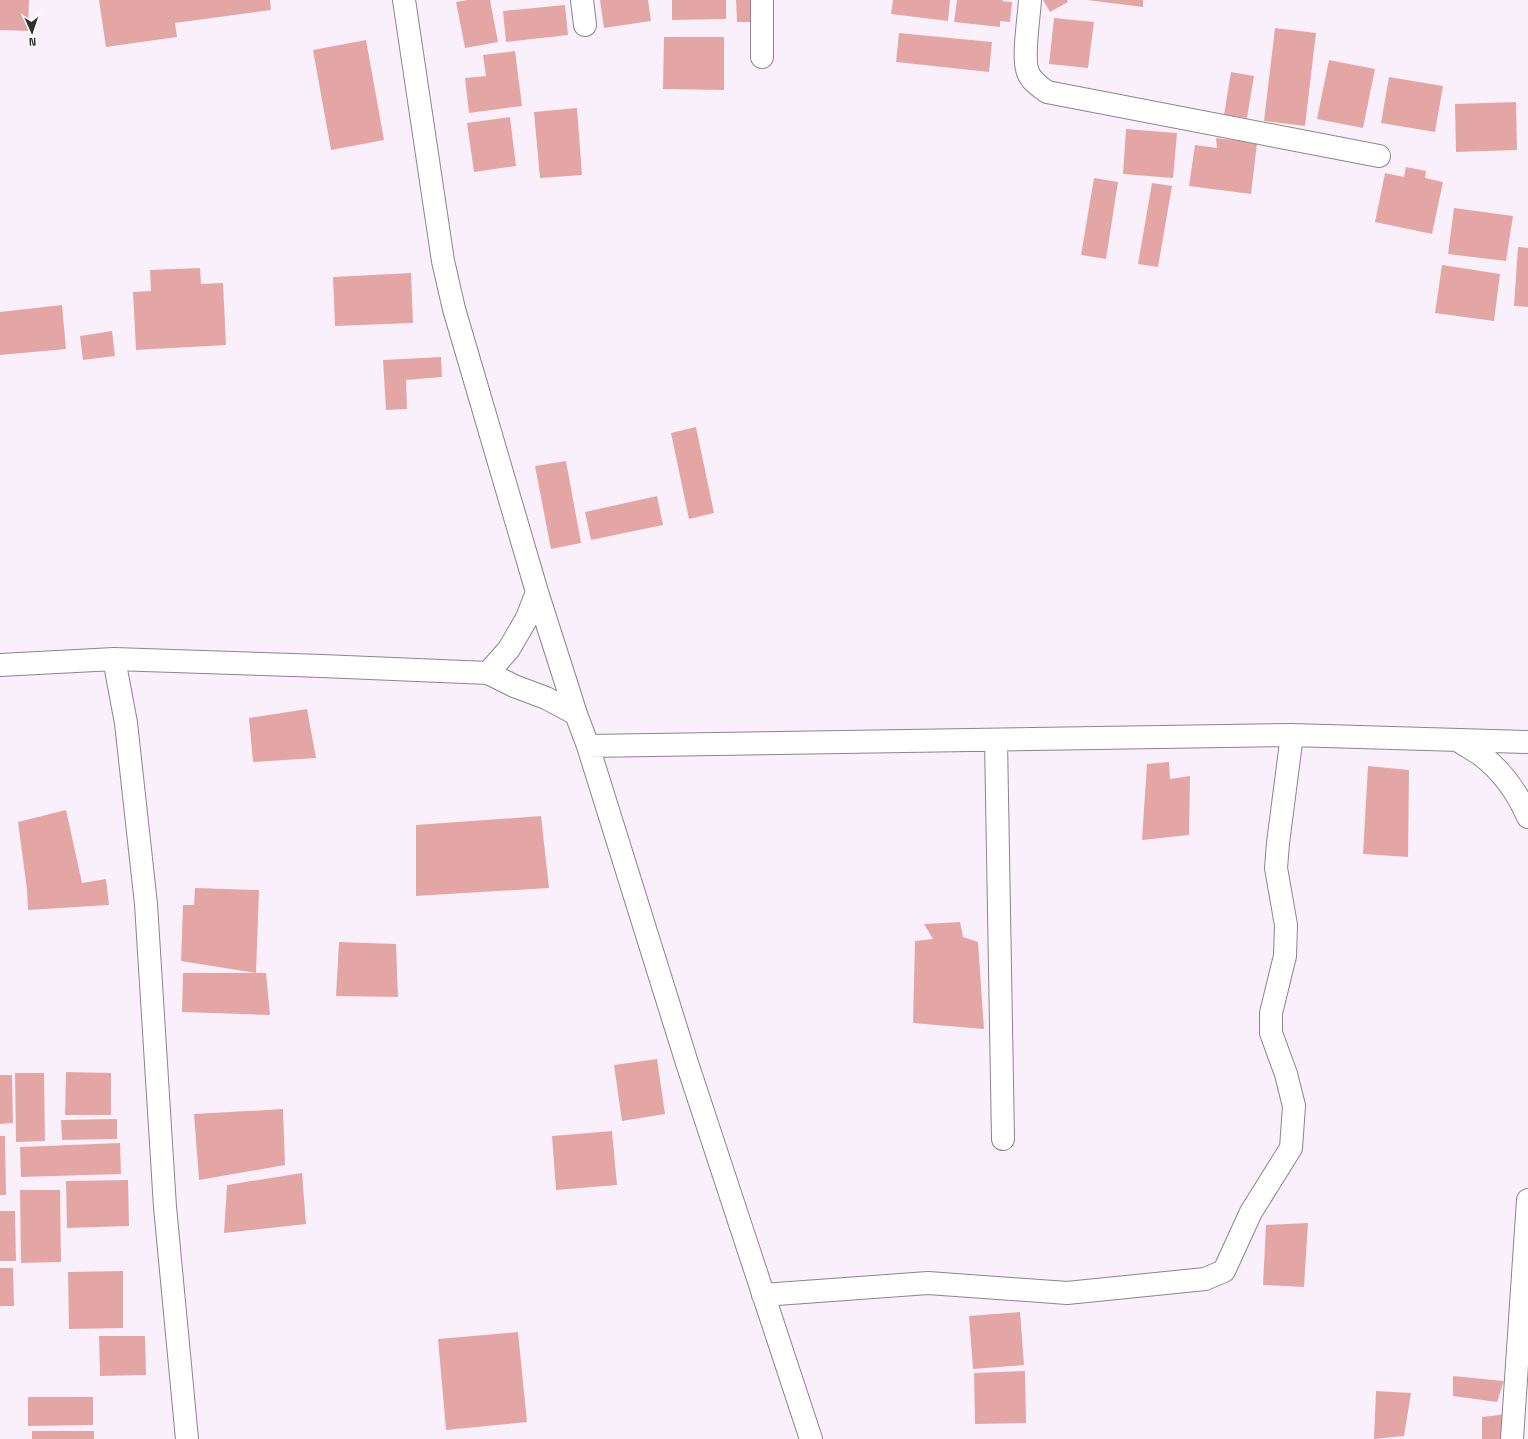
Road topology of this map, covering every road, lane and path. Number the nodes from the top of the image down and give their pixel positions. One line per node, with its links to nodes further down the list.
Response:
1 (404, 0): 8 (street)
2 (582, 0): 5 (street)
3 (762, 0): 6 (street)
4 (1030, 0): 7 (street)
5 (585, 25)
6 (762, 57)
7 (1379, 156)
8 (537, 592): 11 (street); 12 (street)
9 (114, 659): 10 (street); 11 (street); 22 (street)
10 (0, 665)
11 (488, 674): 12 (street)
12 (576, 714): 17 (street)
13 (1292, 735): 14 (street); 15 (street); 21 (street)
14 (996, 740): 17 (street); 19 (street)
15 (1458, 740): 16 (street); 18 (street)
16 (1528, 742)
17 (588, 746): 21 (street)
18 (1528, 817)
19 (1003, 1139)
20 (1528, 1200): 24 (street)
21 (763, 1295): 23 (street)
22 (187, 1439)
23 (810, 1439)
24 (1512, 1439)

